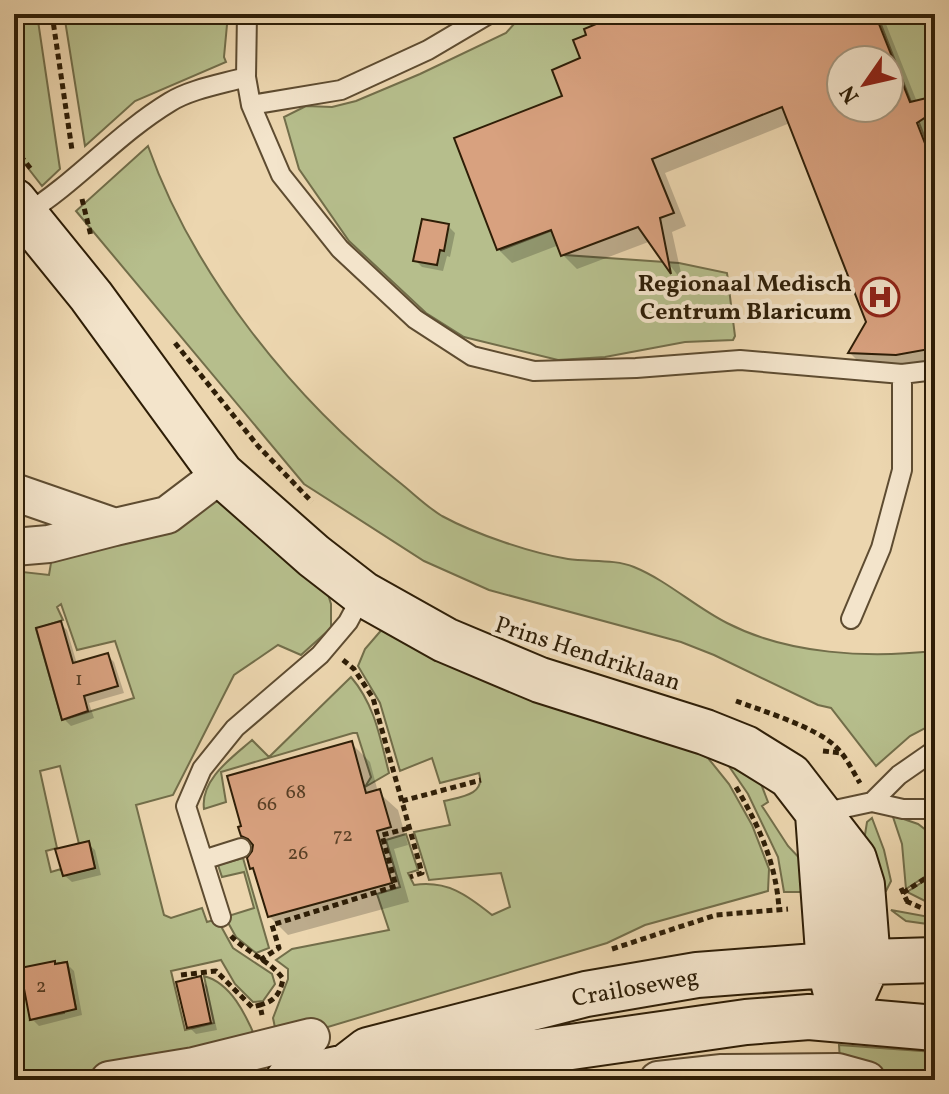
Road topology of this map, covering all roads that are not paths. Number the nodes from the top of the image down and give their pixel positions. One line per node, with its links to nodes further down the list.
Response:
1 (247, 14): 3 (lane)
2 (489, 14): 4 (lane)
3 (246, 77): 4 (lane); 5 (lane)
4 (251, 105): 7 (lane)
5 (19, 208): 8 (main road, Prins Hendriklaan)
6 (935, 370): 7 (lane)
7 (902, 374): 13 (lane)
8 (221, 474): 10 (street); 12 (main road, Prins Hendriklaan)
9 (14, 492): 10 (street)
10 (115, 527): 11 (street)
11 (14, 547)
12 (363, 594): 17 (main road, Prins Hendriklaan); 19 (lane)
13 (851, 619)
14 (935, 750): 15 (lane)
15 (872, 802): 16 (lane); 17 (lane)
16 (930, 812)
17 (818, 814): 22 (main road)
18 (241, 848): 19 (lane)
19 (203, 860): 20 (lane)
20 (221, 917)
21 (935, 960): 22 (main road, Crailoseweg)
22 (848, 964): 23 (main road); 27 (main road, Crailoseweg)
23 (843, 1018): 24 (main road, Crailoseweg); 27 (main road, Crailoseweg)
24 (935, 1028)
25 (311, 1037): 26 (street)
26 (280, 1064): 27 (main road, Crailoseweg); 28 (street)
27 (346, 1067)
28 (109, 1080)
29 (658, 1080): 30 (street)
30 (867, 1080)

